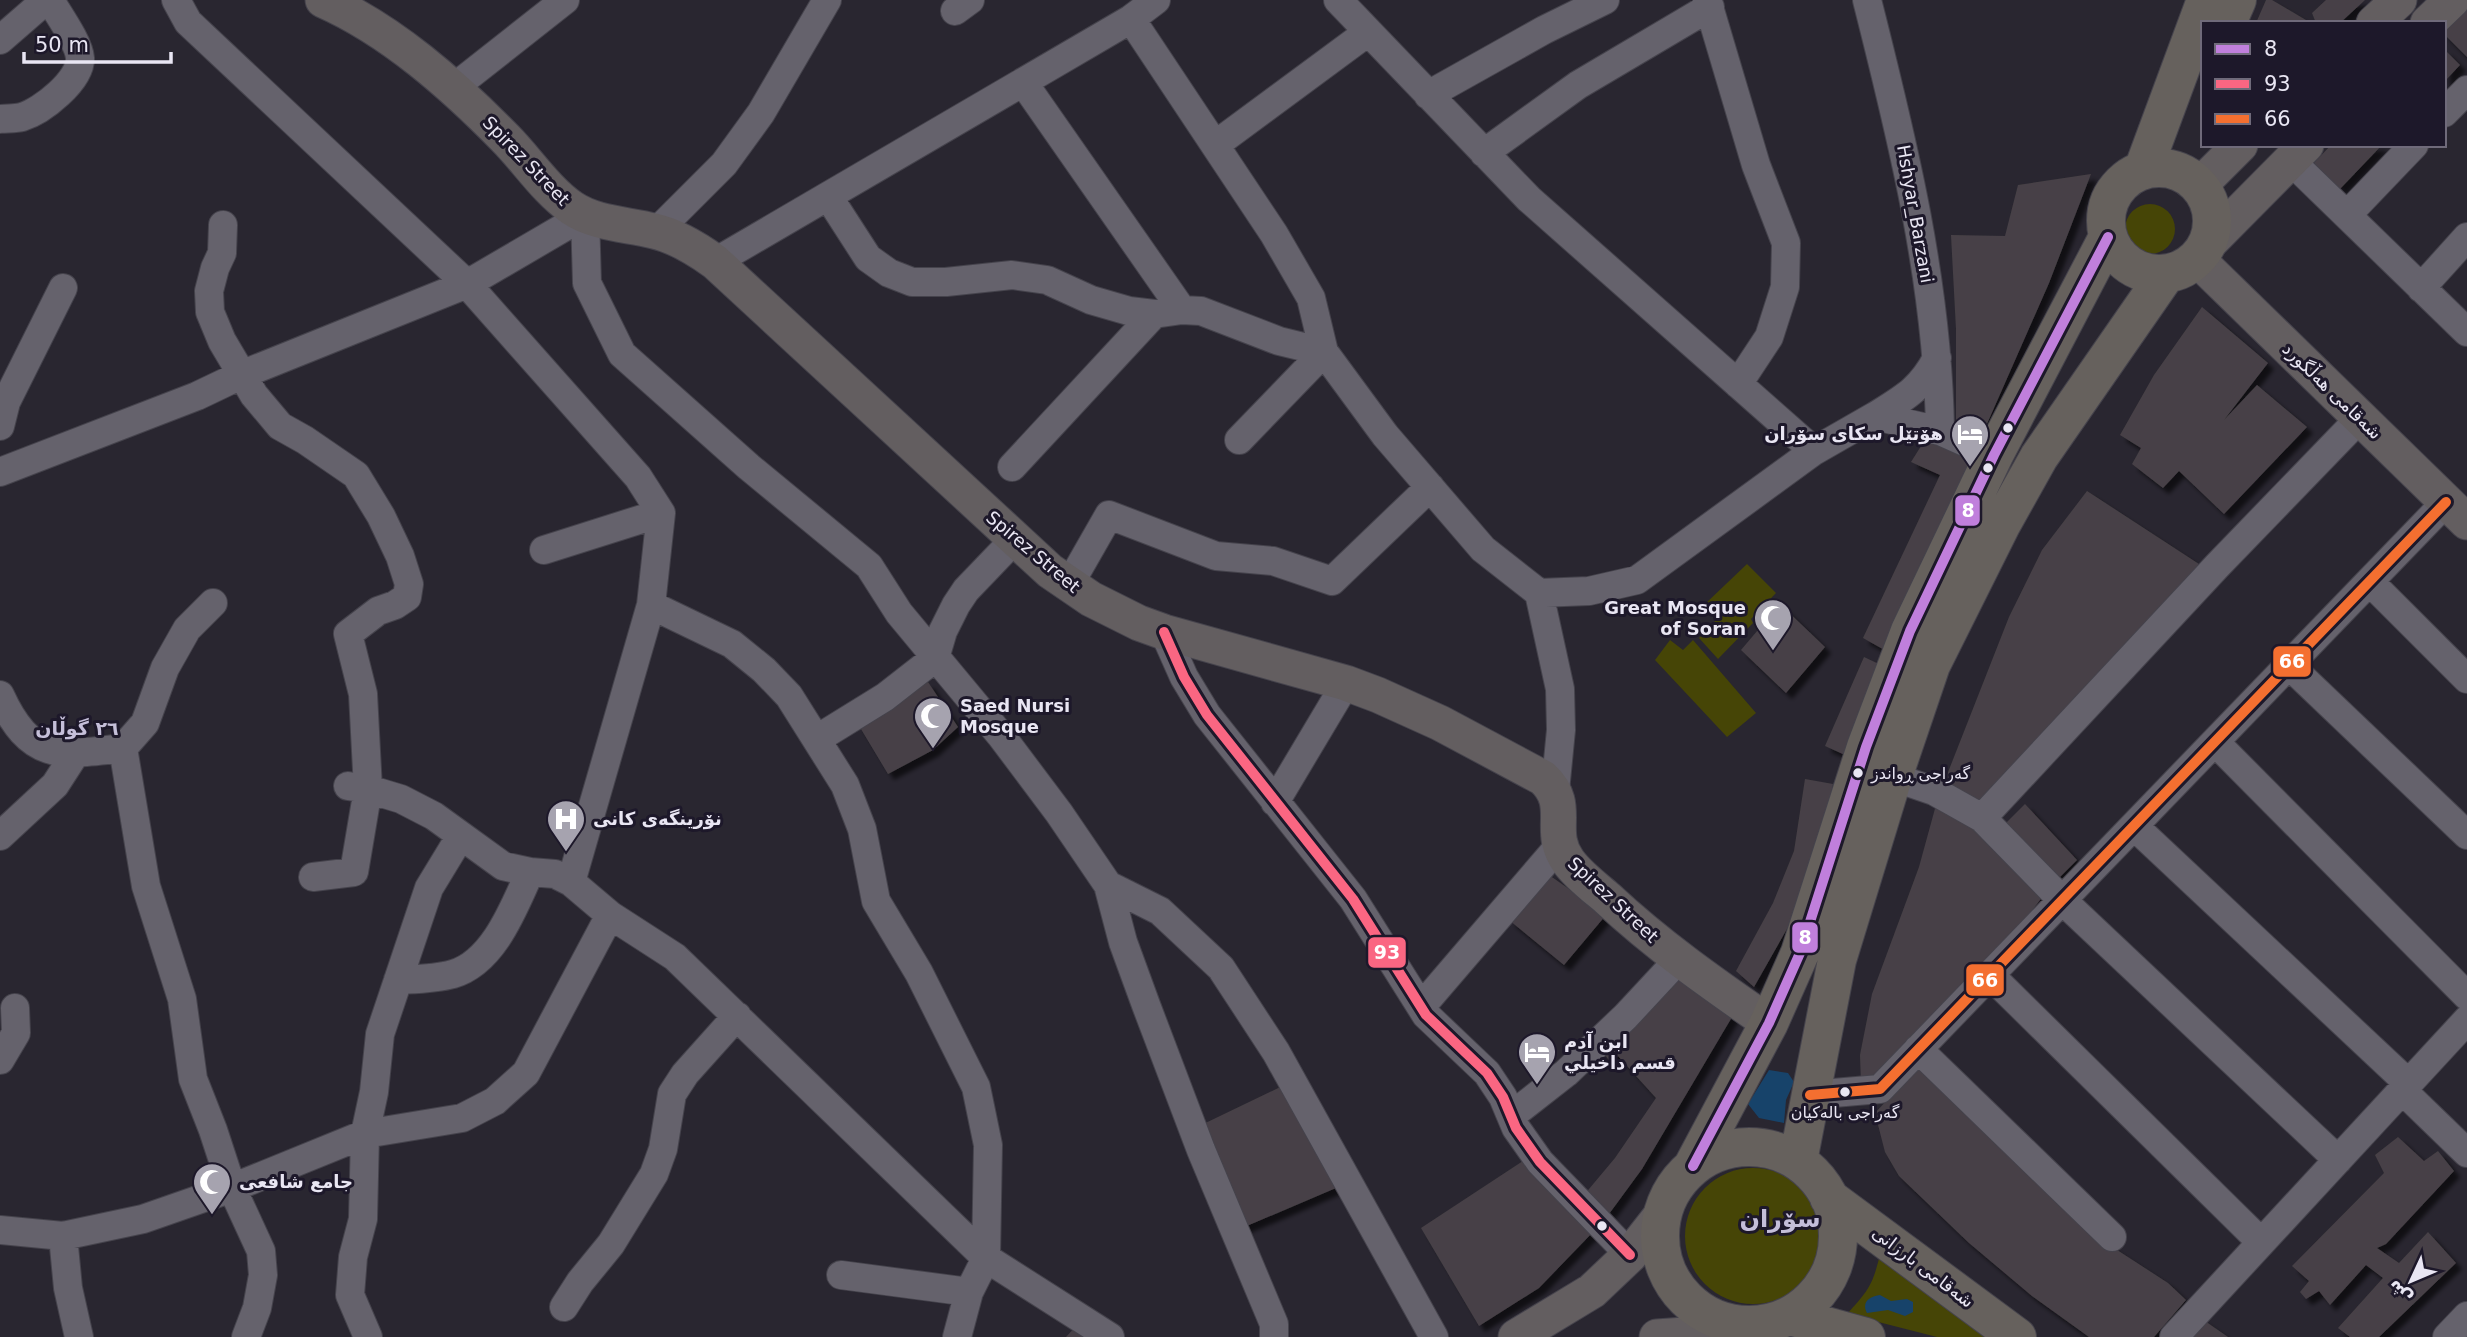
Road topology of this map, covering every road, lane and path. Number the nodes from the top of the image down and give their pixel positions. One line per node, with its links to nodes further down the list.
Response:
1 (48, 0): 17 (street); 25 (street)
2 (176, 0): 42 (street)
3 (323, 0): 20 (main road, Spirez Street)
4 (565, 0): 20 (street)
5 (827, 0): 37 (street)
6 (1156, 0): 13 (street)
7 (1605, 0): 23 (street)
8 (1867, 0): 49 (street, Hshyar_Barzani)
9 (2399, 0): 14 (main road)
10 (2452, 0): 15 (main road)
11 (1345, 2): 16 (street)
12 (1709, 4): 29 (street); 51 (street)
13 (1131, 19): 19 (street); 26 (street)
14 (2376, 21)
15 (2430, 21)
16 (1368, 33): 23 (street); 26 (street)
17 (0, 40)
18 (2201, 73): 31 (highway)
19 (1023, 82): 32 (street); 45 (street)
20 (452, 89): 34 (main road, Spirez Street)
21 (2467, 90): 24 (street)
22 (2201, 91): 31 (highway)
23 (1428, 95): 29 (street)
24 (2446, 111)
25 (0, 119)
26 (1214, 145): 48 (street)
27 (2236, 147): 31 (main road)
28 (2412, 147): 35 (street)
29 (1484, 153): 51 (street)
30 (2298, 153): 33 (main road); 35 (street)
31 (2180, 174): 33 (main road); 38 (highway); 40 (highway)
32 (828, 196): 41 (street); 46 (street)
33 (2245, 206): 40 (main road)
34 (585, 215): 37 (main road, Spirez Street); 42 (street); 72 (street)
35 (2347, 215): 44 (street)
36 (223, 225): 50 (street)
37 (656, 231): 41 (main road, Spirez Street)
38 (2108, 237): 40 (highway); 58 (highway)
39 (2467, 237): 44 (street)
40 (2190, 259): 53 (main road, شەقامی ھەڵگورد); 81 (highway)
41 (715, 262): 64 (main road, Spirez Street)
42 (467, 284): 50 (street); 63 (street)
43 (63, 288): 54 (street)
44 (2421, 288): 47 (street)
45 (1182, 310): 46 (street); 48 (street)
46 (1154, 314): 59 (street)
47 (2467, 332)
48 (1324, 352): 56 (street); 61 (street)
49 (1937, 358): 52 (street); 55 (street, Hshyar_Barzani)
50 (241, 375): 60 (street); 82 (street)
51 (1738, 384): 57 (street)
52 (1875, 416): 55 (street); 57 (street)
53 (2360, 418): 62 (main road, شەقامی ھەڵگورد); 85 (street)
54 (0, 426)
55 (1940, 431): 58 (street)
56 (1239, 440)
57 (1814, 451): 68 (street)
58 (1994, 455): 105 (highway)
59 (1012, 467)
60 (0, 472)
61 (1430, 487): 67 (street); 68 (street)
62 (2457, 512): 66 (street)
63 (660, 513): 65 (street); 70 (street)
64 (1015, 540): 67 (main road, Spirez Street); 72 (street)
65 (544, 550)
66 (2370, 582): 73 (street); 74 (street)
67 (1069, 584): 71 (main road, Spirez Street)
68 (1539, 593): 83 (street)
69 (213, 603): 79 (street)
70 (652, 605): 77 (street); 93 (street)
71 (1164, 632): 75 (main road, Spirez Street); 84 (street)
72 (935, 658): 77 (street); 94 (street)
73 (2289, 665): 78 (street); 87 (street)
74 (2467, 678)
75 (1346, 683): 83 (main road, Spirez Street); 84 (street)
76 (0, 695): 80 (street)
77 (817, 738): 124 (street)
78 (2215, 742): 86 (street); 100 (street)
79 (123, 748): 80 (street); 116 (street)
80 (75, 754): 88 (street)
81 (1894, 777): 85 (street); 109 (highway)
82 (358, 788): 89 (street); 92 (street)
83 (1555, 791): 90 (main road, Spirez Street)
84 (1275, 802): 101 (street)
85 (1982, 818): 95 (street)
86 (2134, 826): 95 (street); 108 (street)
87 (2467, 835)
88 (0, 836)
89 (460, 837): 91 (street); 99 (street)
90 (1559, 845): 97 (main road, Spirez Street); 101 (street)
91 (530, 872): 93 (street); 99 (street)
92 (313, 877)
93 (571, 882): 96 (street)
94 (1108, 885): 136 (street); 137 (street)
95 (2062, 900): 98 (street); 113 (street)
96 (610, 915): 103 (street); 111 (street)
97 (1679, 959): 105 (main road, Spirez Street); 110 (street)
98 (1990, 975): 106 (street); 122 (street)
99 (398, 980): 111 (street)
100 (2467, 996)
101 (1421, 1007): 110 (street)
102 (15, 1008): 107 (street)
103 (737, 1016): 124 (street); 127 (street)
104 (2467, 1020): 108 (street)
105 (1769, 1023): 115 (highway)
106 (1919, 1049): 109 (street); 121 (street)
107 (0, 1060)
108 (2405, 1087): 112 (street); 113 (street)
109 (1810, 1095): 114 (highway)
110 (1511, 1116): 123 (street)
111 (365, 1134): 116 (street); 133 (street)
112 (2467, 1153)
113 (2338, 1160): 122 (street)
114 (1798, 1161): 115 (highway); 117 (highway)
115 (1693, 1166): 118 (highway)
116 (232, 1188): 120 (street); 132 (street)
117 (1829, 1198): 128 (highway); 141 (highway, شەقامی بارزانی)
118 (1663, 1213): 123 (main road); 130 (highway)
119 (0, 1230): 120 (street)
120 (63, 1237): 131 (street)
121 (2112, 1237)
122 (2261, 1242): 142 (street)
123 (1630, 1255): 138 (main road)
124 (986, 1258): 126 (street); 135 (street)
125 (841, 1275): 126 (street)
126 (968, 1292): 134 (street)
127 (564, 1307)
128 (1790, 1316): 130 (highway); 140 (highway)
129 (2467, 1316): 143 (street)
130 (1744, 1325): 139 (main road)
131 (79, 1337)
132 (246, 1337)
133 (368, 1337)
134 (957, 1337)
135 (1110, 1337)
136 (1274, 1337)
137 (1434, 1337)
138 (1516, 1337)
139 (1657, 1337)
140 (1866, 1337)
141 (2017, 1337)
142 (2174, 1337)
143 (2447, 1337)

